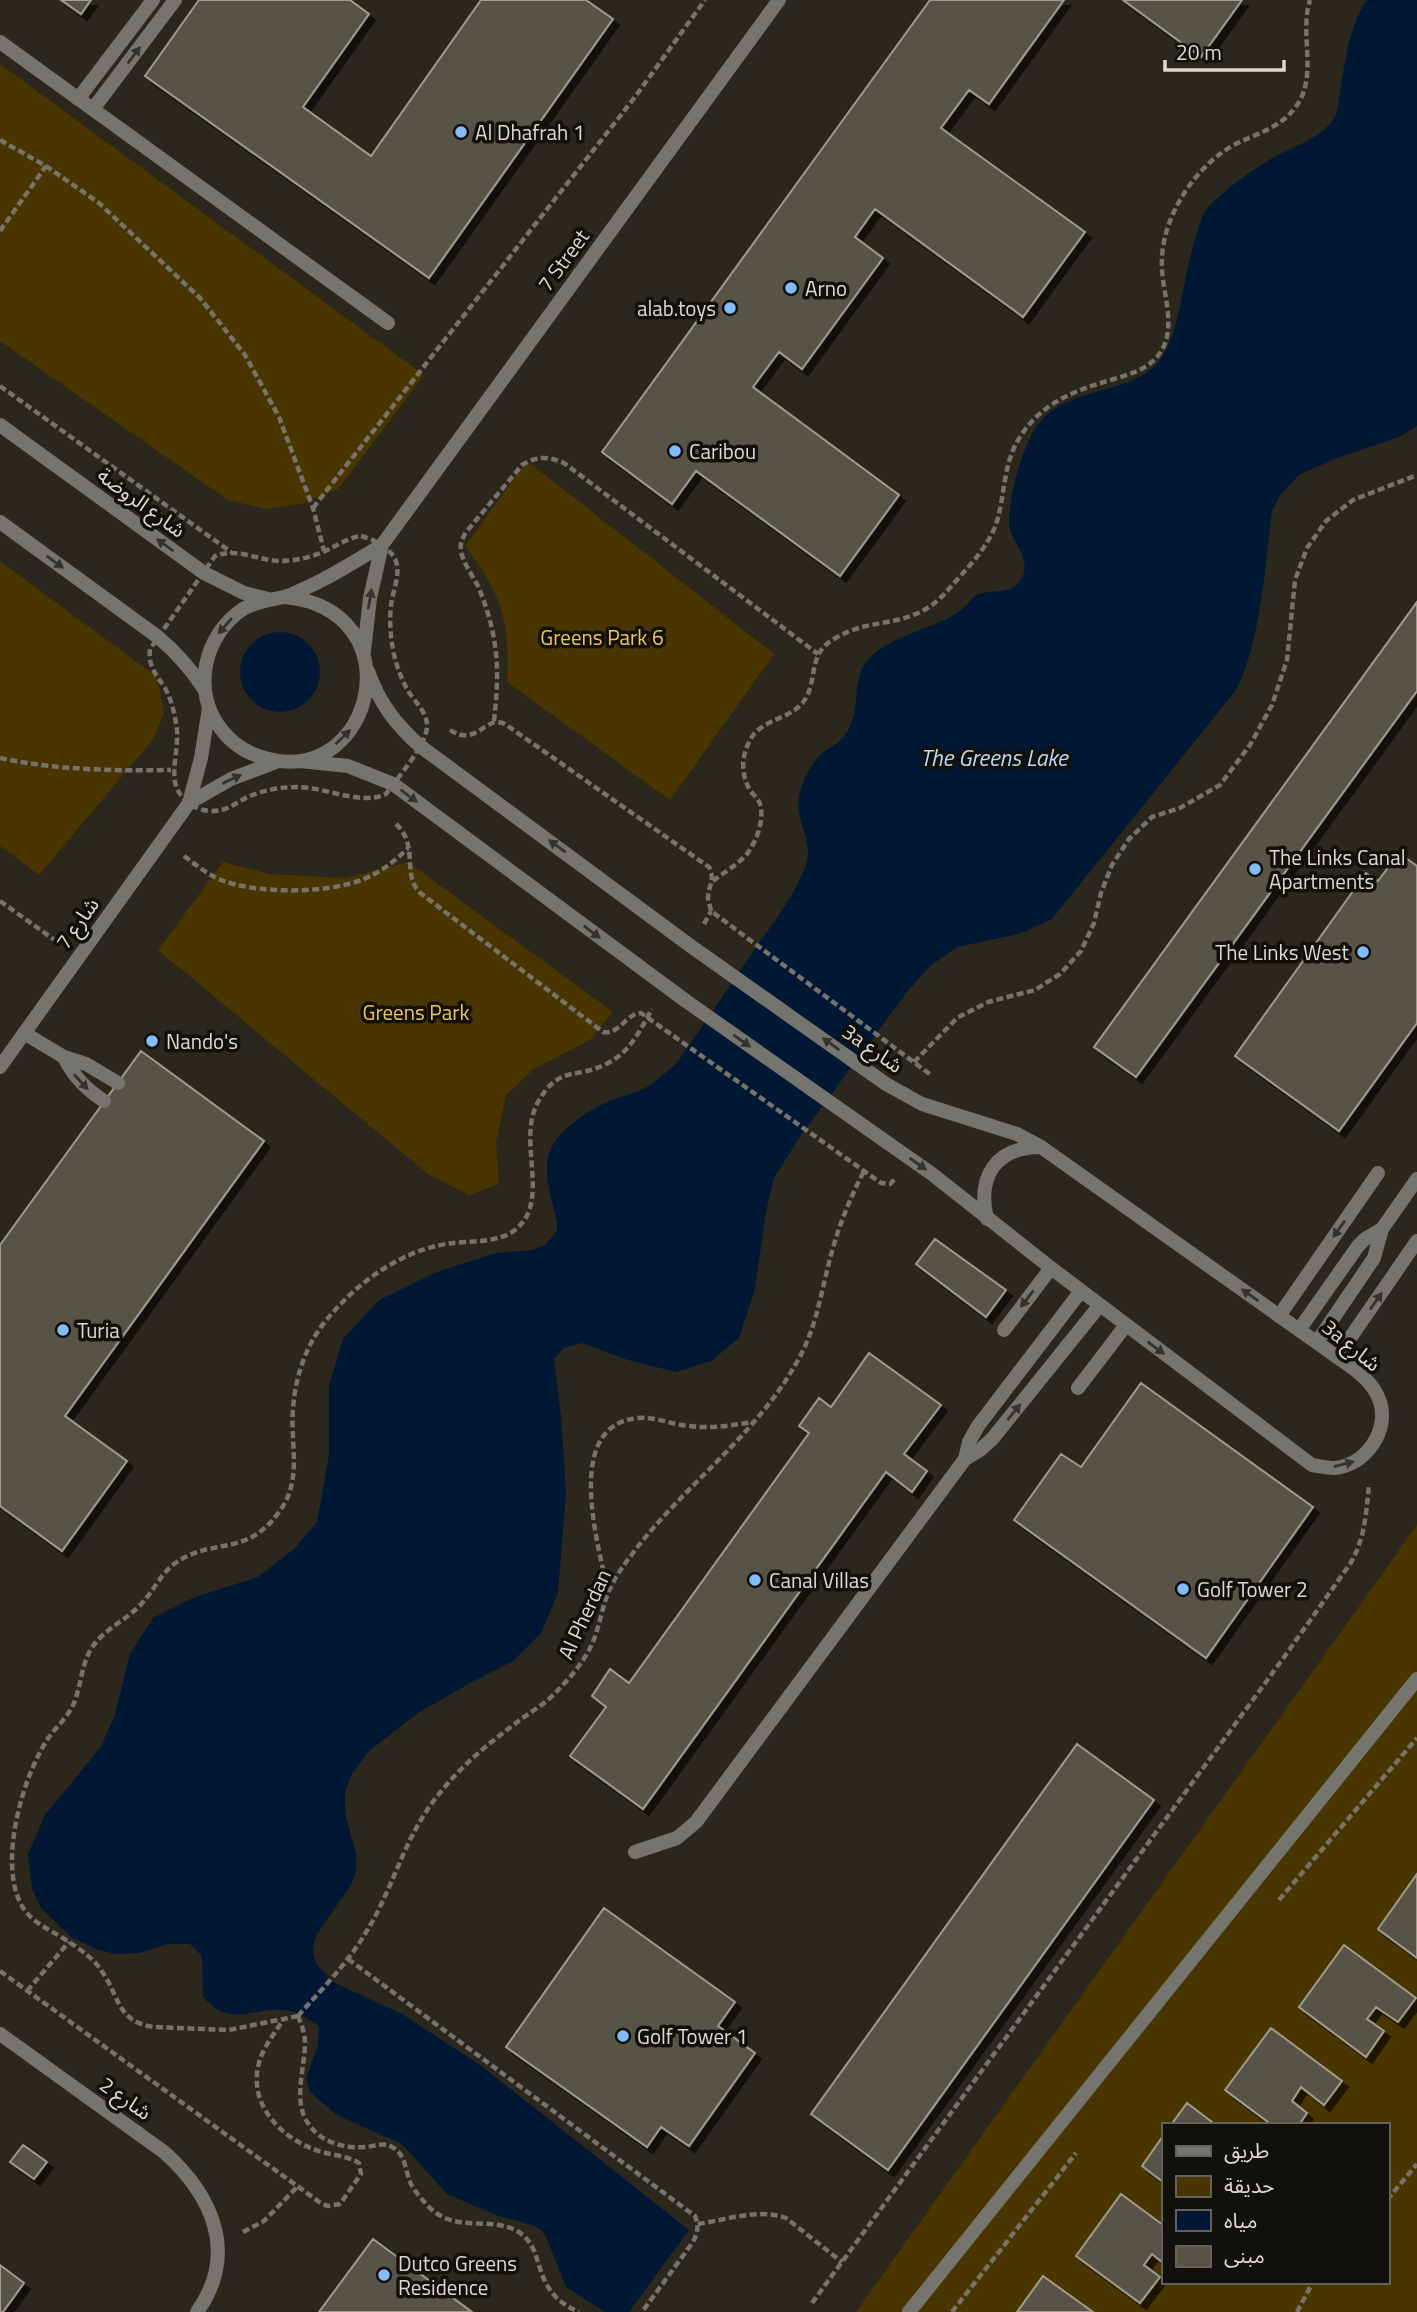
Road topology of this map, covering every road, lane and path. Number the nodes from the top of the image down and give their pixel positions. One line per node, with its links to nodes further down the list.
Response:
1 (153, 0): 7 (street)
2 (175, 0): 8 (street, one-way to 2)
3 (705, 0): 16 (path)
4 (779, 0): 18 (street, 7 Street)
5 (1310, 0): 26 (path)
6 (0, 42): 7 (street)
7 (78, 99): 8 (street)
8 (93, 109): 12 (street)
9 (0, 140): 10 (path)
10 (46, 166): 11 (path); 16 (path)
11 (0, 231)
12 (388, 323)
13 (0, 386): 19 (path)
14 (0, 425): 21 (street, شارع الروضة, one-way to 14)
15 (1417, 475): 53 (path)
16 (313, 508): 20 (path)
17 (0, 522): 24 (street, one-way to 24)
18 (382, 545): 20 (path); 22 (street); 25 (street, one-way to 18); 30 (path)
19 (231, 552): 20 (path); 21 (path)
20 (324, 552)
21 (204, 573): 23 (street, شارع الروضة); 24 (path)
22 (285, 597): 23 (street); 25 (street)
23 (268, 599): 28 (street, one-way to 28)
24 (158, 637): 28 (street); 38 (path)
25 (364, 654): 27 (street)
26 (818, 654): 32 (path); 46 (path)
27 (368, 671): 34 (street, 3a شارع); 36 (street, one-way to 27)
28 (204, 689): 29 (street)
29 (209, 708): 37 (street); 41 (street, شارع 7)
30 (422, 712): 31 (path); 34 (path)
31 (433, 720)
32 (494, 722): 33 (path); 46 (path)
33 (445, 727)
34 (420, 746): 39 (path); 57 (street, 3a شارع, one-way to 34)
35 (0, 758): 38 (path)
36 (300, 761): 37 (street); 39 (street)
37 (279, 762): 41 (street, شارع 7, one-way to 37)
38 (175, 769): 41 (path)
39 (393, 784): 40 (path); 62 (street, one-way to 62)
40 (369, 799): 41 (path); 42 (path)
41 (189, 803): 44 (street, شارع 7)
42 (378, 807)
43 (387, 815): 45 (path)
44 (163, 840): 45 (path); 48 (street, شارع 7)
45 (409, 848): 49 (path)
46 (713, 881): 51 (path)
47 (0, 901): 48 (path)
48 (79, 957): 50 (street, شارع 7)
49 (648, 1017): 58 (path); 83 (path)
50 (24, 1033): 52 (street); 54 (street, شارع 7)
51 (904, 1054)
52 (64, 1057): 55 (street); 56 (street, one-way to 56)
53 (914, 1062)
54 (0, 1067)
55 (118, 1083)
56 (104, 1101)
57 (1041, 1147): 62 (street); 68 (street, 3a شارع, one-way to 57)
58 (844, 1156)
59 (864, 1171): 75 (path, Al Pherdan)
60 (1378, 1173): 68 (street, one-way to 68)
61 (1417, 1179): 63 (street)
62 (987, 1219): 65 (street)
63 (1382, 1229): 71 (street); 72 (street)
64 (1417, 1241): 73 (street, one-way to 64)
65 (1051, 1268): 66 (street); 70 (street, one-way to 70)
66 (1081, 1290): 67 (street); 77 (street)
67 (1100, 1305): 69 (street); 77 (street, one-way to 67)
68 (1279, 1316): 71 (street, 3a شارع)
69 (1126, 1325): 74 (street); 76 (street, one-way to 76)
70 (1004, 1330)
71 (1299, 1330): 72 (street, 3a شارع)
72 (1317, 1342): 73 (street, 3a شارع)
73 (1337, 1357): 76 (street, 3a شارع)
74 (1078, 1388)
75 (754, 1422): 78 (path, Al Pherdan); 78 (path)
76 (1374, 1445): 96 (path)
77 (965, 1459): 81 (street)
78 (608, 1593): 84 (path, Al Pherdan)
79 (1417, 1679): 102 (street)
80 (1417, 1738): 82 (path)
81 (635, 1852)
82 (1273, 1906)
83 (69, 1942): 86 (path); 88 (path)
84 (348, 1959): 87 (path, Al Pherdan); 94 (path)
85 (0, 1972): 86 (path)
86 (27, 1991): 92 (path)
87 (298, 2016): 88 (path); 100 (path)
88 (283, 2019): 92 (path)
89 (0, 2034): 95 (street, شارع 2)
90 (1077, 2152): 103 (path)
91 (1417, 2164): 93 (path)
92 (298, 2186): 95 (path)
93 (1389, 2198)
94 (698, 2224): 96 (path); 101 (path)
95 (217, 2237): 99 (street, شارع 2)
96 (842, 2262): 98 (path)
97 (1312, 2284): 104 (path)
98 (812, 2303)
99 (197, 2312)
100 (579, 2312)
101 (642, 2312)
102 (909, 2312)
103 (952, 2312)
104 (1297, 2312)

